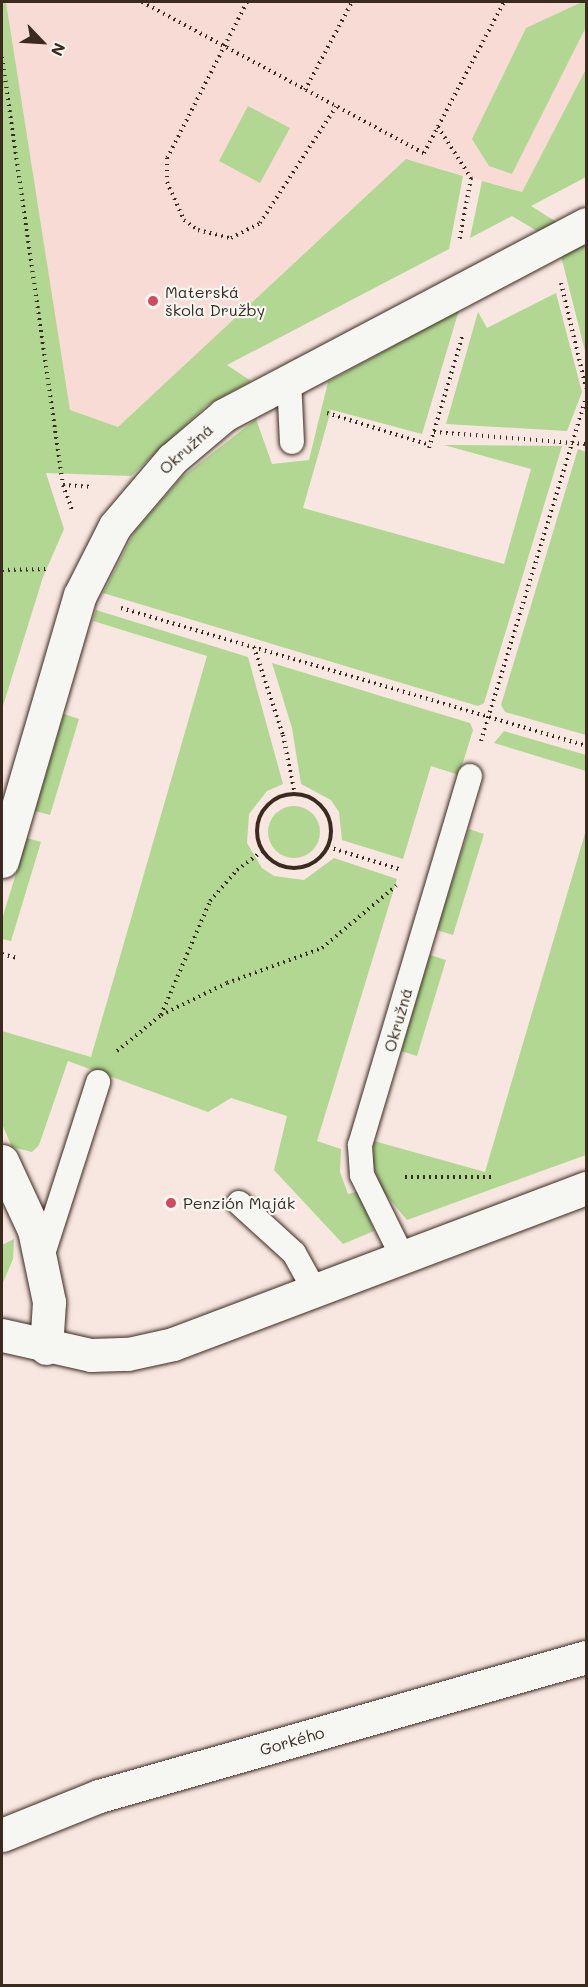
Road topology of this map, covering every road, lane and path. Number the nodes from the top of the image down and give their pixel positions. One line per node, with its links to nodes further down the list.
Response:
1 (142, 2): 5 (path)
2 (247, 2): 5 (path)
3 (352, 2): 7 (path)
4 (504, 2): 9 (path)
5 (224, 47): 7 (path); 8 (path)
6 (2, 57): 21 (path)
7 (305, 90): 8 (path)
8 (336, 107): 9 (path)
9 (438, 127): 13 (path)
10 (586, 224): 11 (street, Okružná)
11 (551, 242): 12 (street, Okružná); 14 (path)
12 (479, 282): 13 (street, Okružná); 17 (path)
13 (448, 299): 15 (street, Okružná)
14 (586, 388)
15 (290, 395): 17 (path); 19 (lane); 21 (street, Okružná)
16 (586, 397): 18 (path)
17 (434, 432): 18 (path)
18 (573, 440): 20 (path); 23 (path)
19 (292, 441)
20 (586, 444)
21 (87, 581): 22 (path); 29 (street, Okružná)
22 (254, 647): 23 (path); 26 (path)
23 (489, 716): 24 (path); 25 (path)
24 (586, 746)
25 (470, 776): 31 (lane, Okružná)
26 (295, 794): 27 (path); 28 (path)
27 (328, 847): 28 (path); 30 (path)
28 (262, 851): 34 (path)
29 (2, 861)
30 (411, 873): 31 (path); 34 (path)
31 (439, 882): 37 (lane, Okružná)
32 (2, 954): 33 (path)
33 (17, 958)
34 (161, 1015): 35 (path)
35 (98, 1082): 42 (lane)
36 (2, 1161): 42 (street)
37 (362, 1175): 38 (path); 41 (lane, Okružná)
38 (497, 1177)
39 (586, 1188): 41 (street)
40 (239, 1203): 43 (lane)
41 (403, 1258): 43 (street)
42 (40, 1261): 45 (street)
43 (315, 1292): 45 (street)
44 (2, 1336): 45 (street)
45 (46, 1348)
46 (586, 1657): 47 (street, Gorkého)
47 (2, 1835)

